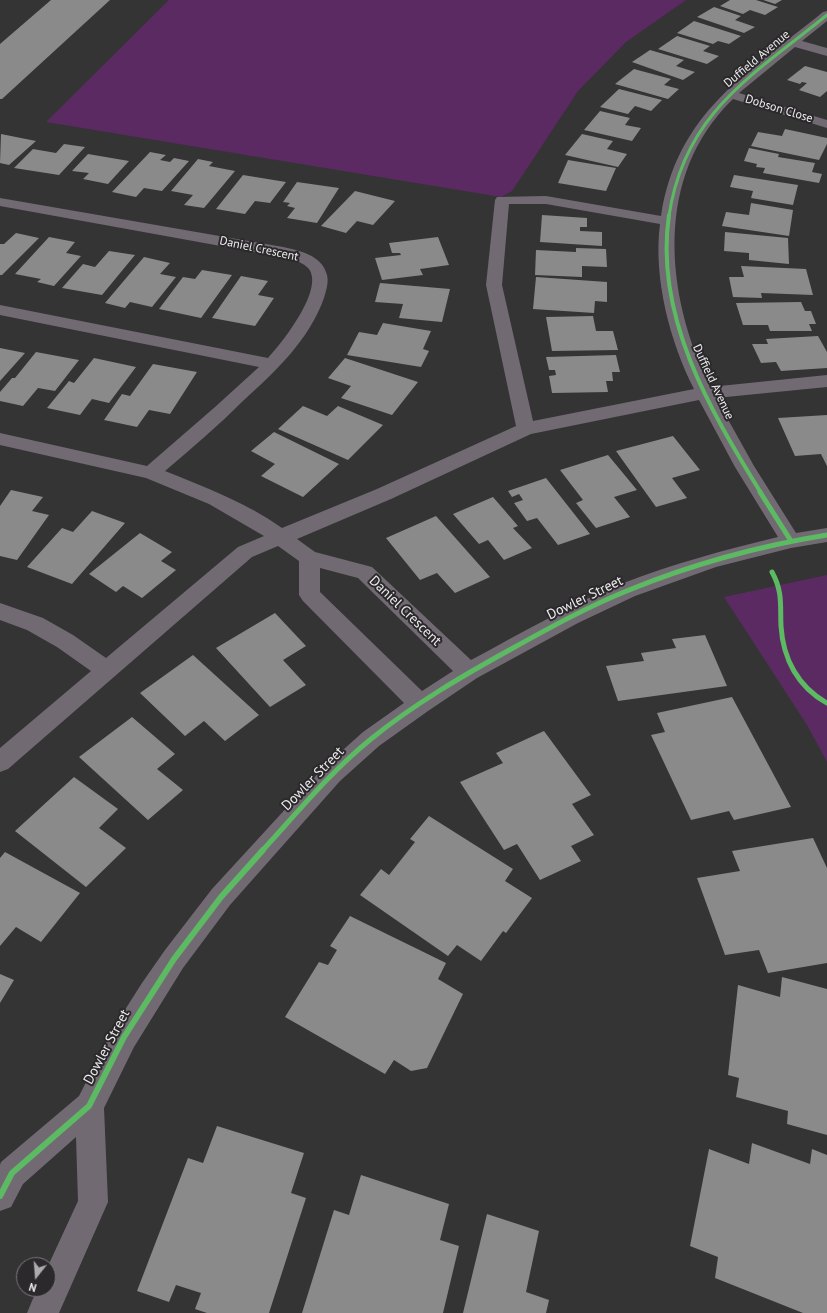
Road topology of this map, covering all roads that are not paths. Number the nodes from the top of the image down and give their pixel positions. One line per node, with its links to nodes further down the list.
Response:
1 (827, 15): 2 (street, Duffield Avenue)
2 (793, 42): 3 (street); 4 (street, Duffield Avenue)
3 (827, 52)
4 (730, 94): 5 (street, Dobson Close); 7 (street, Duffield Avenue)
5 (827, 124)
6 (0, 202): 9 (street, Daniel Crescent)
7 (666, 221): 11 (street, Duffield Avenue); 12 (street)
8 (0, 310): 9 (street)
9 (272, 364): 14 (street, Daniel Crescent)
10 (827, 381): 11 (street)
11 (704, 393): 12 (street); 17 (street, Duffield Avenue)
12 (526, 429): 16 (street)
13 (0, 439): 14 (street, Daniel Crescent)
14 (151, 473): 16 (street, Daniel Crescent)
15 (827, 535): 17 (street, Dowler Street)
16 (280, 537): 18 (street, Daniel Crescent); 20 (street)
17 (791, 541): 21 (street, Dowler Street)
18 (309, 558): 21 (street, Daniel Crescent); 22 (street)
19 (0, 611): 20 (street)
20 (106, 670): 23 (street)
21 (469, 672): 22 (street, Dowler Street)
22 (420, 704): 24 (street, Dowler Street)
23 (0, 762)
24 (89, 1106): 25 (street, Dowler Street); 26 (street, Dowler Street)
25 (0, 1196)
26 (43, 1313)

